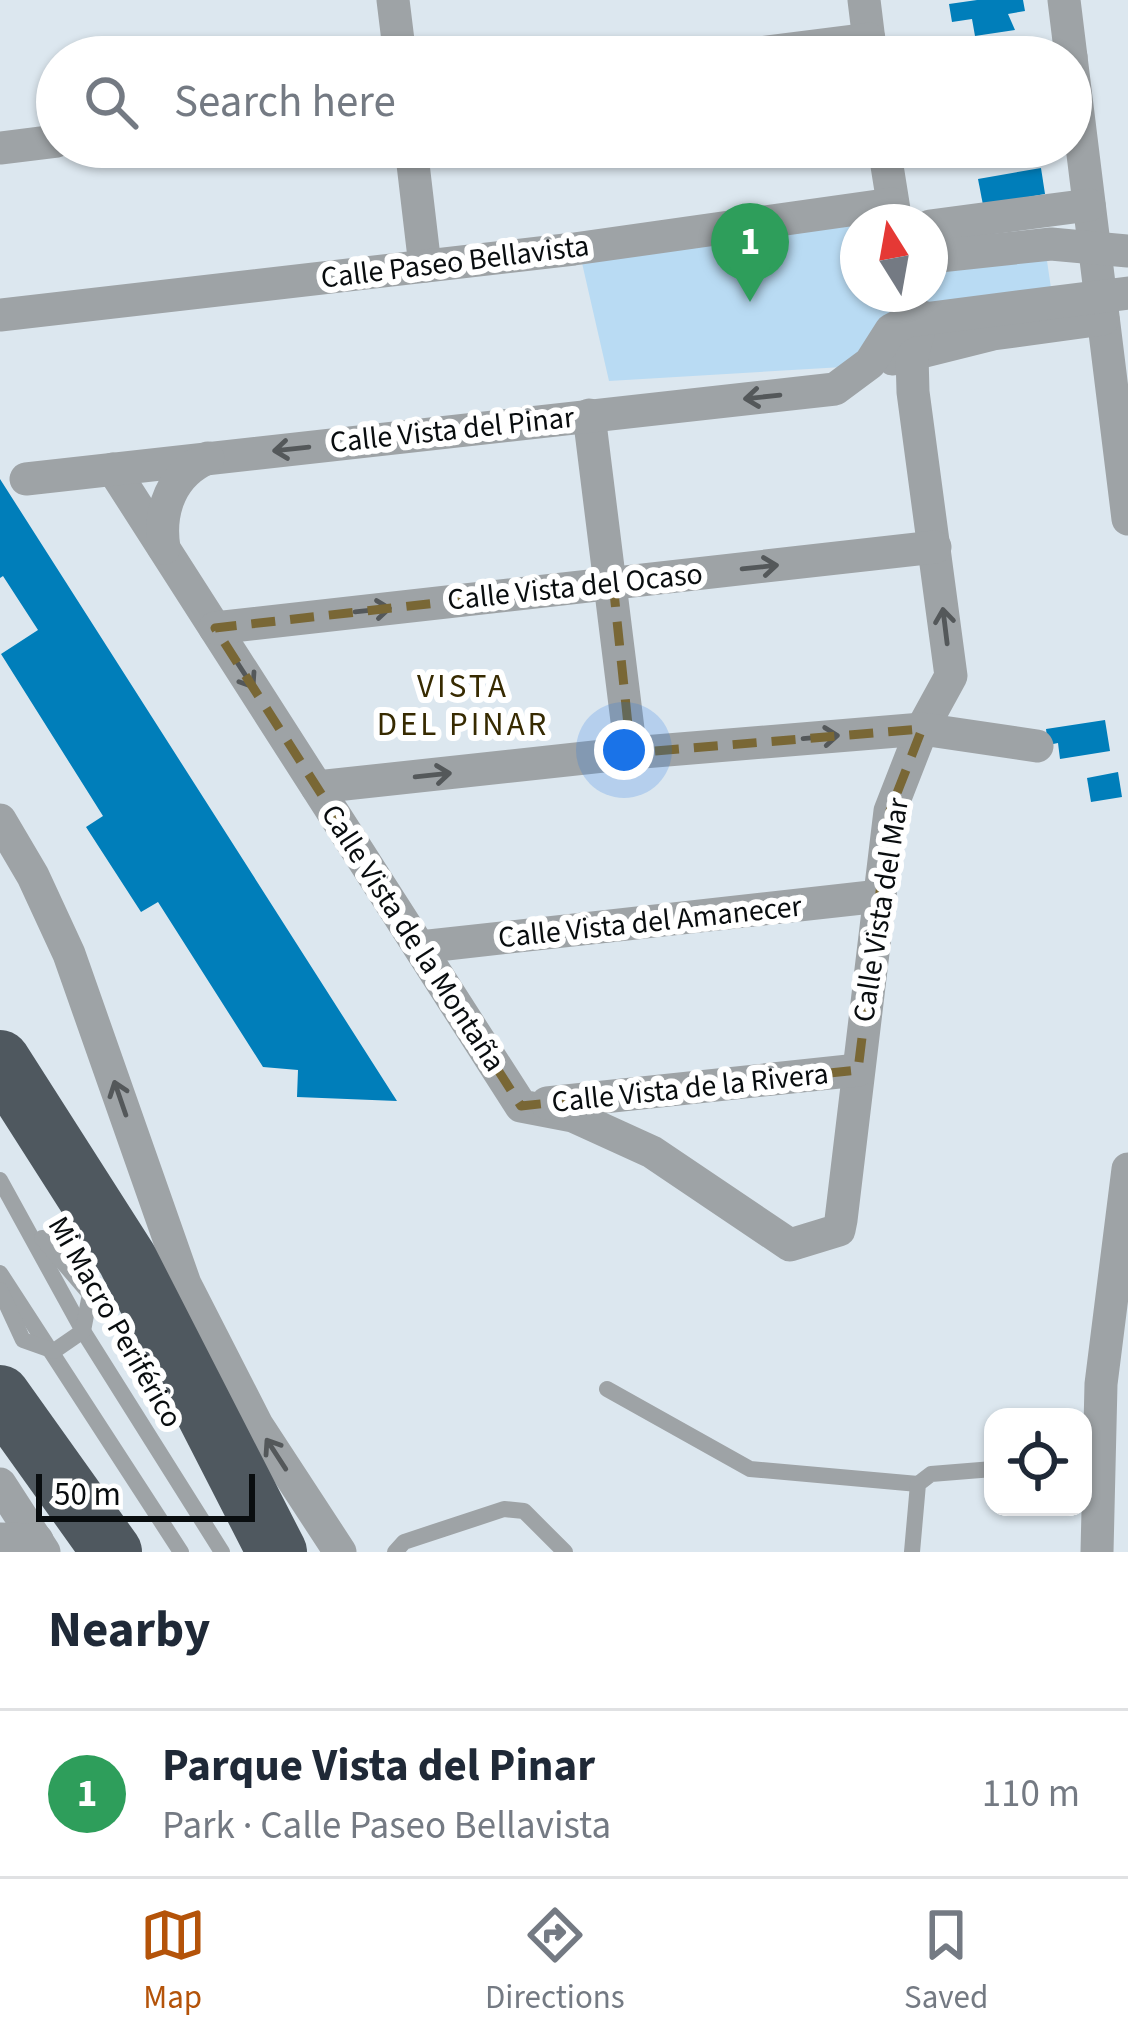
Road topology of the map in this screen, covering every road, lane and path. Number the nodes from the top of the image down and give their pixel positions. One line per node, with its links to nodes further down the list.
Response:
1 (393, 0): 4 (street)
2 (864, 0): 5 (street)
3 (1064, 0): 6 (street)
4 (397, 36)
5 (868, 36)
6 (1068, 36)
7 (36, 144): 8 (street)
8 (0, 148)
9 (413, 168): 18 (street)
10 (887, 168): 12 (street)
11 (1084, 168): 13 (street)
12 (893, 204)
13 (1089, 205): 15 (street); 16 (street)
14 (840, 219): 18 (street, Calle Paseo Bellavista)
15 (948, 224)
16 (1111, 248): 17 (street); 19 (street)
17 (948, 255)
18 (425, 266): 20 (street, Calle Paseo Bellavista)
19 (1111, 302): 21 (street, Calle Vista del Pinar); 22 (street, Calle Vista del Pinar); 28 (street)
20 (2, 311)
21 (923, 317): 22 (street, Calle Vista del Mar); 23 (street, Calle Vista del Pinar)
22 (912, 355): 23 (street, Calle Vista del Pinar); 29 (street, Calle Vista del Mar)
23 (870, 363): 24 (street, Calle Vista del Pinar, one-way to 24)
24 (589, 415): 25 (street, Calle Vista del Pinar, one-way to 25); 31 (street)
25 (210, 458): 26 (street, Calle Vista del Pinar); 30 (street)
26 (113, 469): 27 (street, Calle Vista del Pinar); 30 (street, Calle Vista de la Montaña)
27 (26, 479)
28 (1128, 519)
29 (935, 547): 31 (street, Calle Vista del Ocaso, one-way to 29); 33 (street, Calle Vista del Mar, one-way to 29)
30 (164, 548): 32 (street, Calle Vista de la Montaña)
31 (613, 583): 32 (street, Calle Vista del Ocaso, one-way to 31); 35 (street)
32 (215, 628): 36 (street, Calle Vista de la Montaña, one-way to 36)
33 (922, 729): 34 (street); 35 (street, one-way to 33); 38 (street, Calle Vista del Mar)
34 (1037, 746)
35 (631, 753): 36 (street, one-way to 35)
36 (317, 787): 39 (street, Calle Vista de la Montaña)
37 (0, 820): 63 (street, one-way to 37)
38 (880, 896): 39 (street, Calle Vista del Amanecer); 41 (street, Calle Vista del Mar)
39 (420, 947): 42 (street, Calle Vista de la Montaña)
40 (0, 1060): 62 (highway)
41 (858, 1070): 42 (street, Calle Vista de la Rivera); 45 (street, Calle Vista del Mar)
42 (521, 1106): 45 (street, Calle Vista de la Montaña)
43 (1128, 1169): 50 (street)
44 (0, 1180): 48 (lane, Mi Macro Periférico)
45 (838, 1230)
46 (0, 1273): 49 (lane, Mi Macro Periférico)
47 (0, 1290): 49 (lane)
48 (83, 1330): 49 (lane); 61 (lane, Mi Macro Periférico)
49 (54, 1351): 60 (lane, Mi Macro Periférico)
50 (1114, 1385): 53 (street)
51 (608, 1389): 56 (lane)
52 (9, 1408): 58 (highway); 59 (highway)
53 (1103, 1456): 67 (street)
54 (984, 1470): 56 (lane)
55 (0, 1484): 58 (street)
56 (918, 1484): 66 (lane)
57 (0, 1539): 58 (street)
58 (49, 1548)
59 (112, 1552)
60 (182, 1552)
61 (222, 1552)
62 (277, 1552)
63 (340, 1552)
64 (394, 1552): 65 (lane)
65 (565, 1552)
66 (912, 1552)
67 (1096, 1552)

